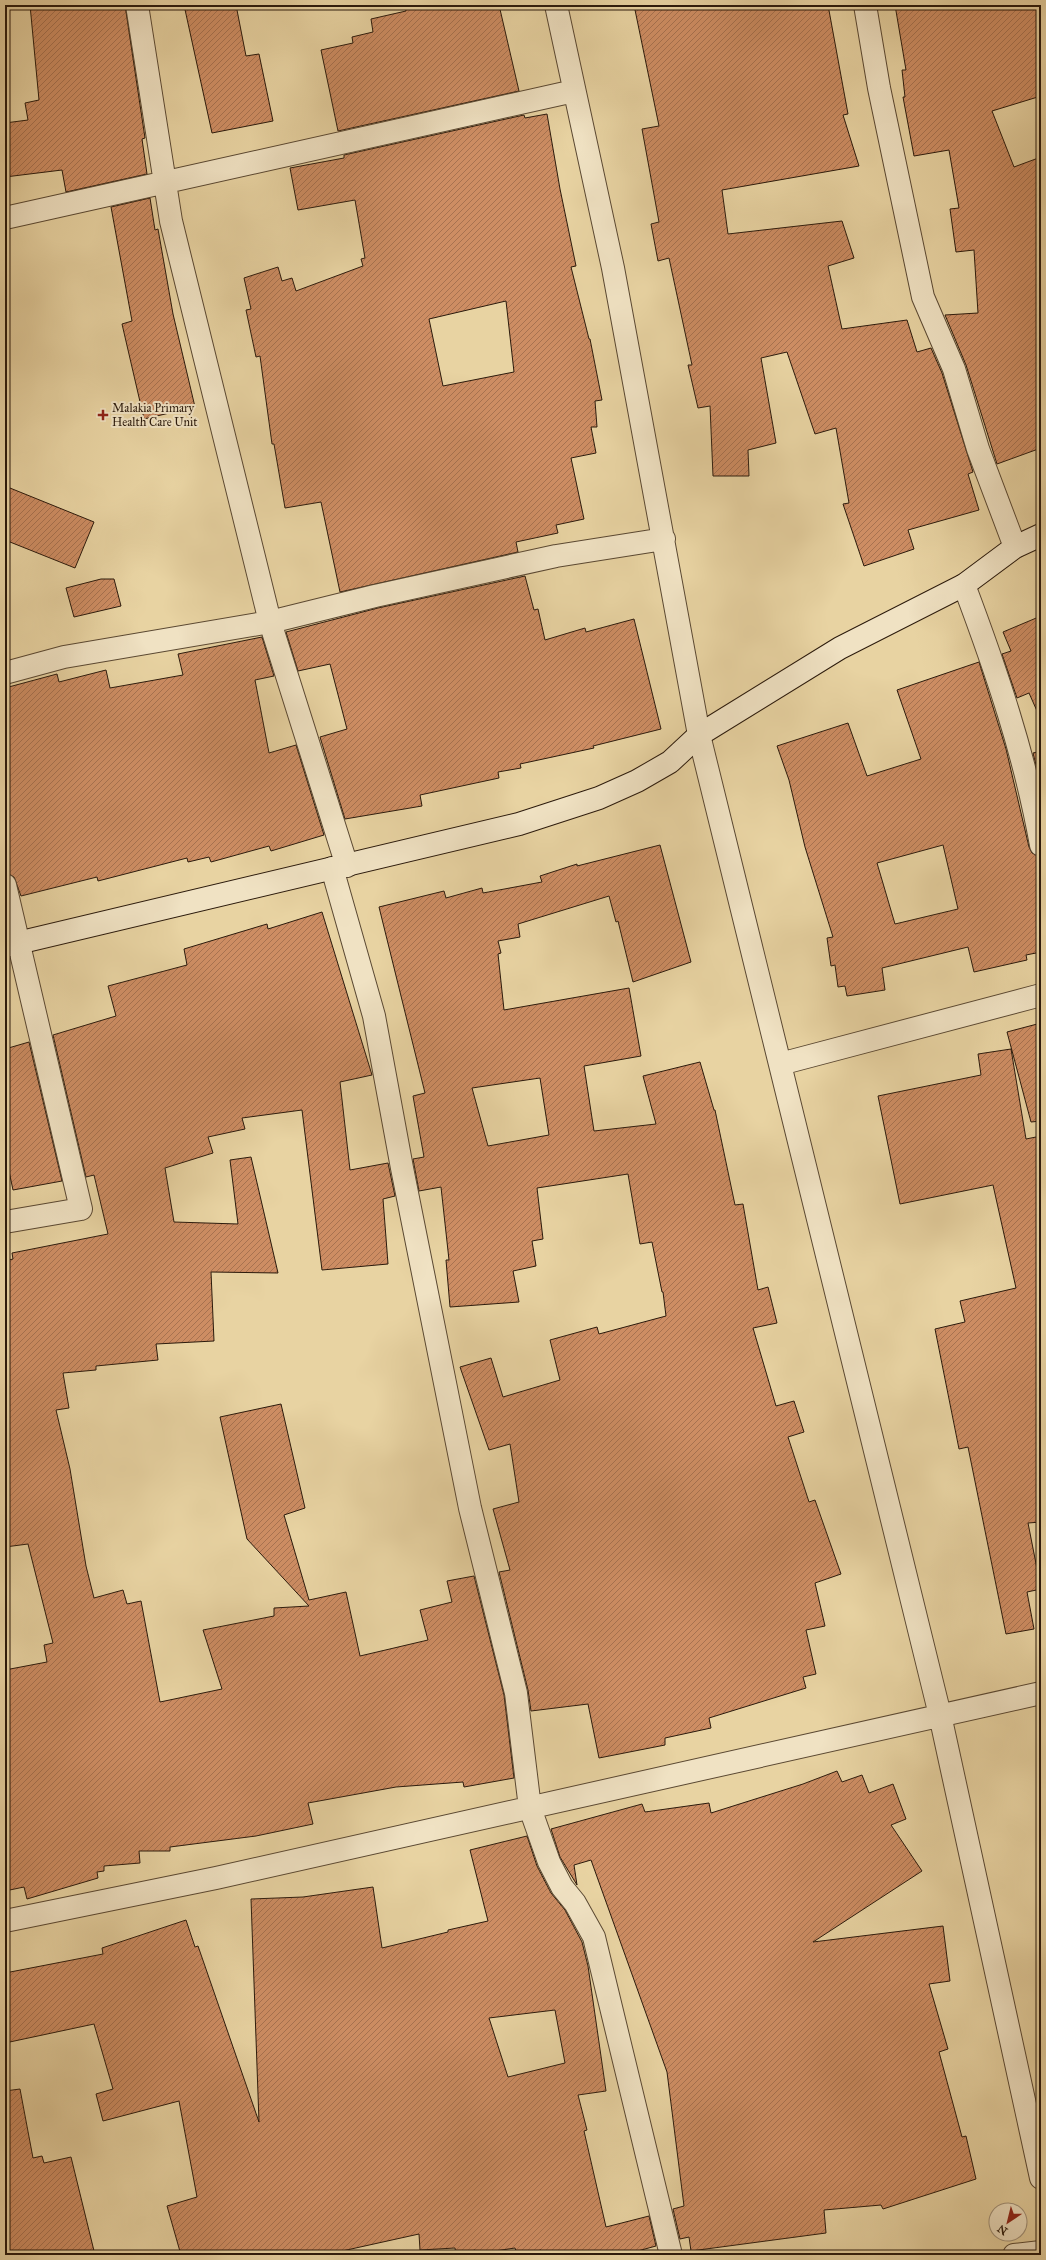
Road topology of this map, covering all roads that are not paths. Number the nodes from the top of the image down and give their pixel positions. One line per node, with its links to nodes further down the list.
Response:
1 (137, 5): 5 (street)
2 (556, 5): 4 (street)
3 (865, 5): 9 (street)
4 (574, 91): 5 (street); 8 (street)
5 (164, 182): 6 (street); 11 (street)
6 (5, 218)
7 (1041, 535): 9 (street)
8 (664, 539): 11 (street); 13 (street)
9 (1015, 547): 10 (street)
10 (964, 585): 13 (street); 14 (street)
11 (270, 622): 12 (street); 15 (street)
12 (5, 673)
13 (699, 735): 15 (street); 19 (street)
14 (1041, 845)
15 (340, 867): 17 (street); 23 (street)
16 (5, 885): 17 (street)
17 (12, 945): 20 (street)
18 (1041, 995): 19 (street)
19 (780, 1064): 22 (street)
20 (5, 1222)
21 (1041, 1693): 22 (street)
22 (940, 1716): 23 (street); 25 (street)
23 (530, 1808): 24 (street); 27 (street)
24 (5, 1921)
25 (1041, 2178)
26 (1041, 2252): 28 (street)
27 (671, 2255)
28 (1014, 2255)

